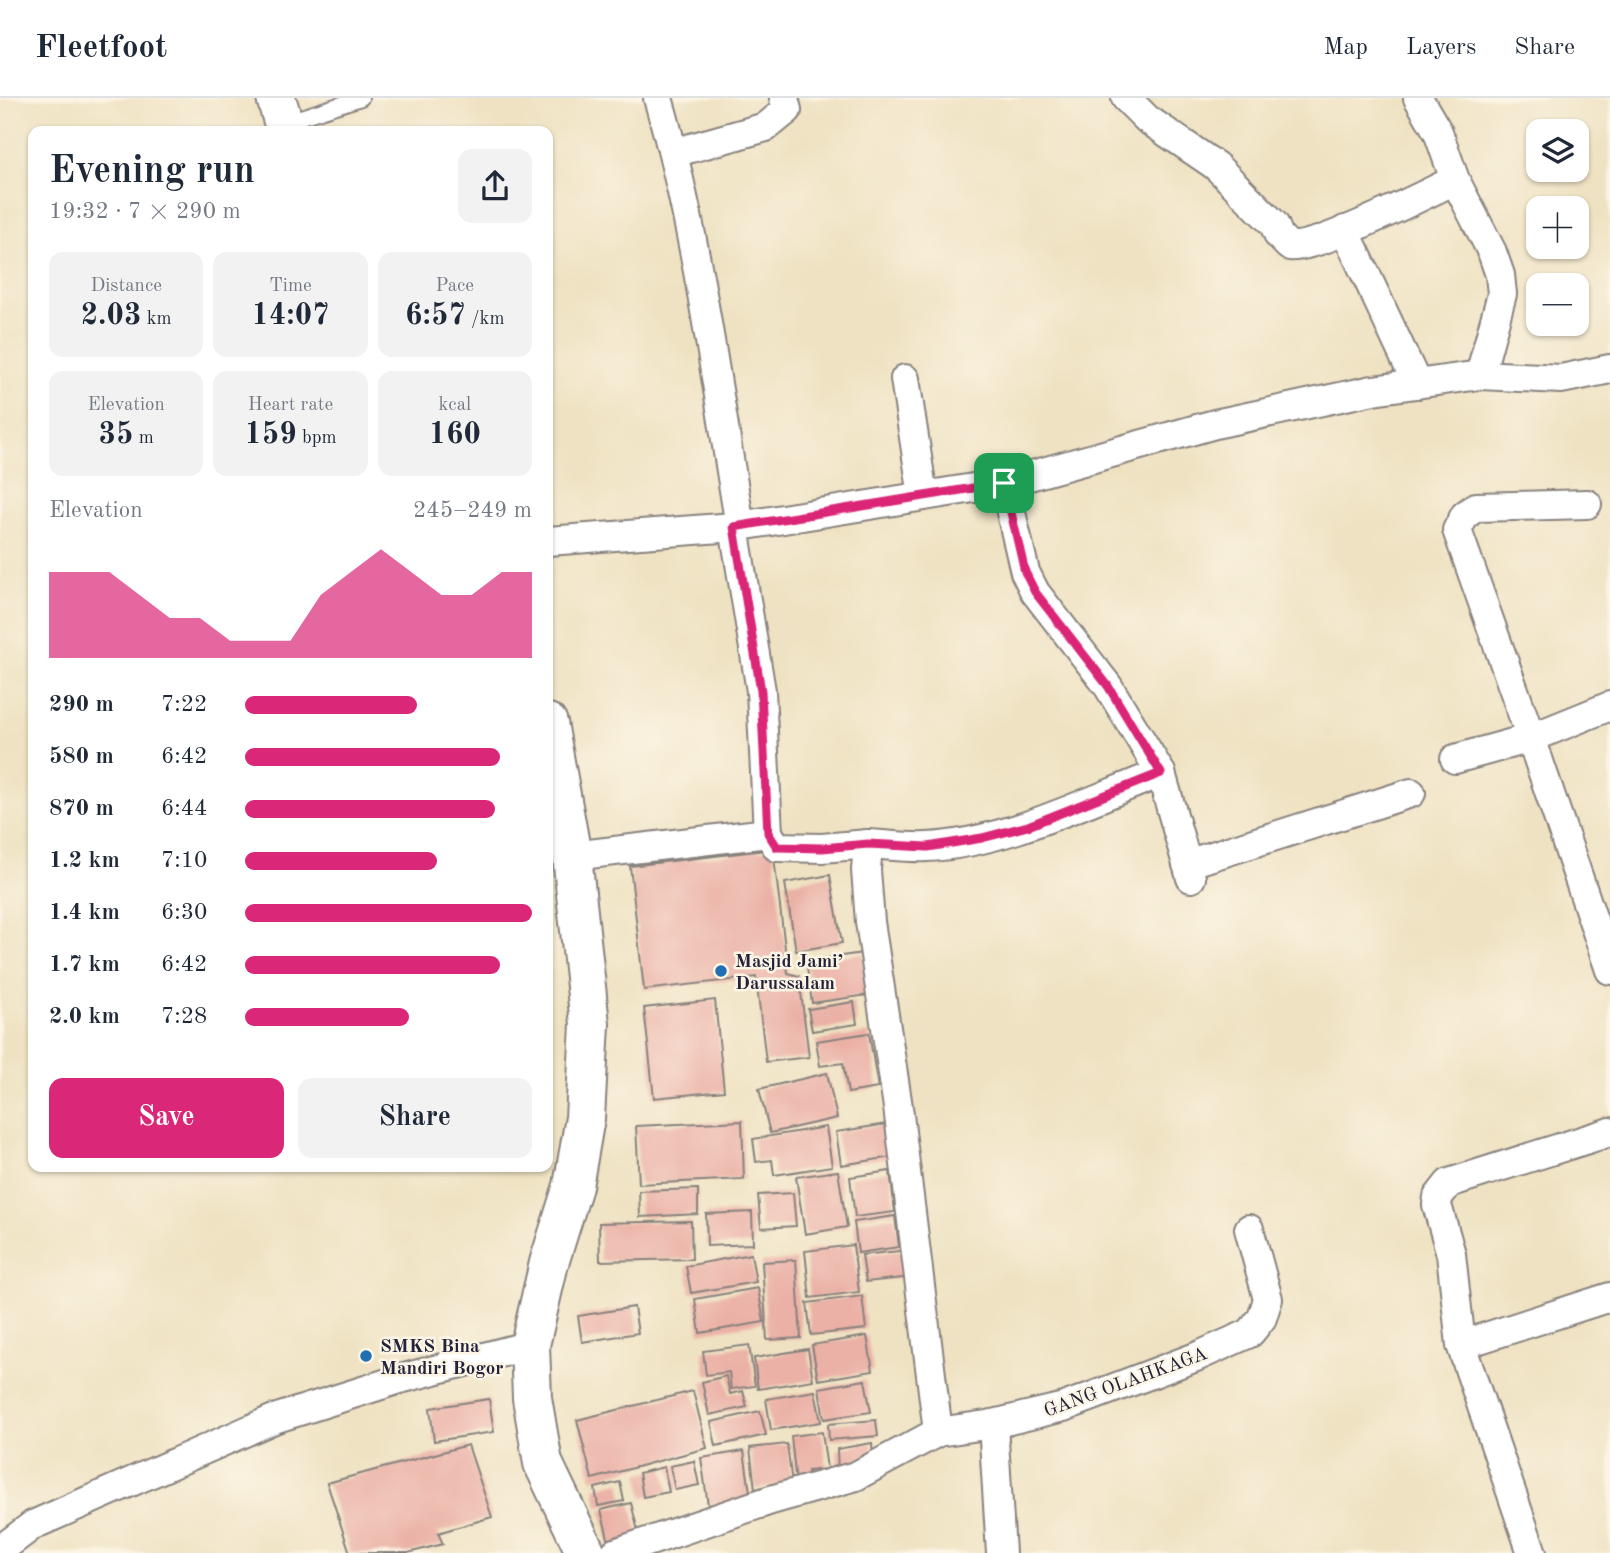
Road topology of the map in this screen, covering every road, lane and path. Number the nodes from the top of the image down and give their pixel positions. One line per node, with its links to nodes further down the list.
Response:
1 (361, 98): 6 (lane)
2 (658, 98): 7 (street)
3 (784, 98): 7 (street)
4 (1126, 98): 9 (street)
5 (1418, 98): 8 (street)
6 (282, 117)
7 (673, 153): 17 (street)
8 (1455, 180): 9 (street); 11 (street)
9 (1345, 230): 13 (street)
10 (1610, 369): 11 (street)
11 (1480, 375): 13 (street)
12 (905, 379): 15 (street)
13 (1417, 384): 14 (street)
14 (1004, 483): 15 (street); 23 (street)
15 (923, 496): 17 (street)
16 (1587, 504): 20 (street)
17 (737, 526): 18 (street); 25 (street)
18 (553, 541)
19 (1610, 706): 20 (street)
20 (1531, 738): 22 (street); 28 (street)
21 (553, 751): 27 (main road)
22 (1455, 759)
23 (1161, 773): 24 (street); 26 (street)
24 (1411, 793)
25 (768, 833): 26 (street); 27 (street)
26 (868, 844): 35 (street)
27 (572, 856): 32 (main road)
28 (1610, 970)
29 (1610, 1132): 33 (street)
30 (1249, 1229): 34 (street, GANG OLAHKAGA)
31 (1608, 1303): 33 (street)
32 (530, 1345): 36 (street); 37 (main road)
33 (1461, 1345): 40 (street)
34 (993, 1424): 35 (street, GANG OLAHKAGA); 39 (street)
35 (939, 1432): 38 (street, GANG OLAHKAGA)
36 (0, 1550)
37 (586, 1553)
38 (615, 1553)
39 (1001, 1553)
40 (1532, 1553)

